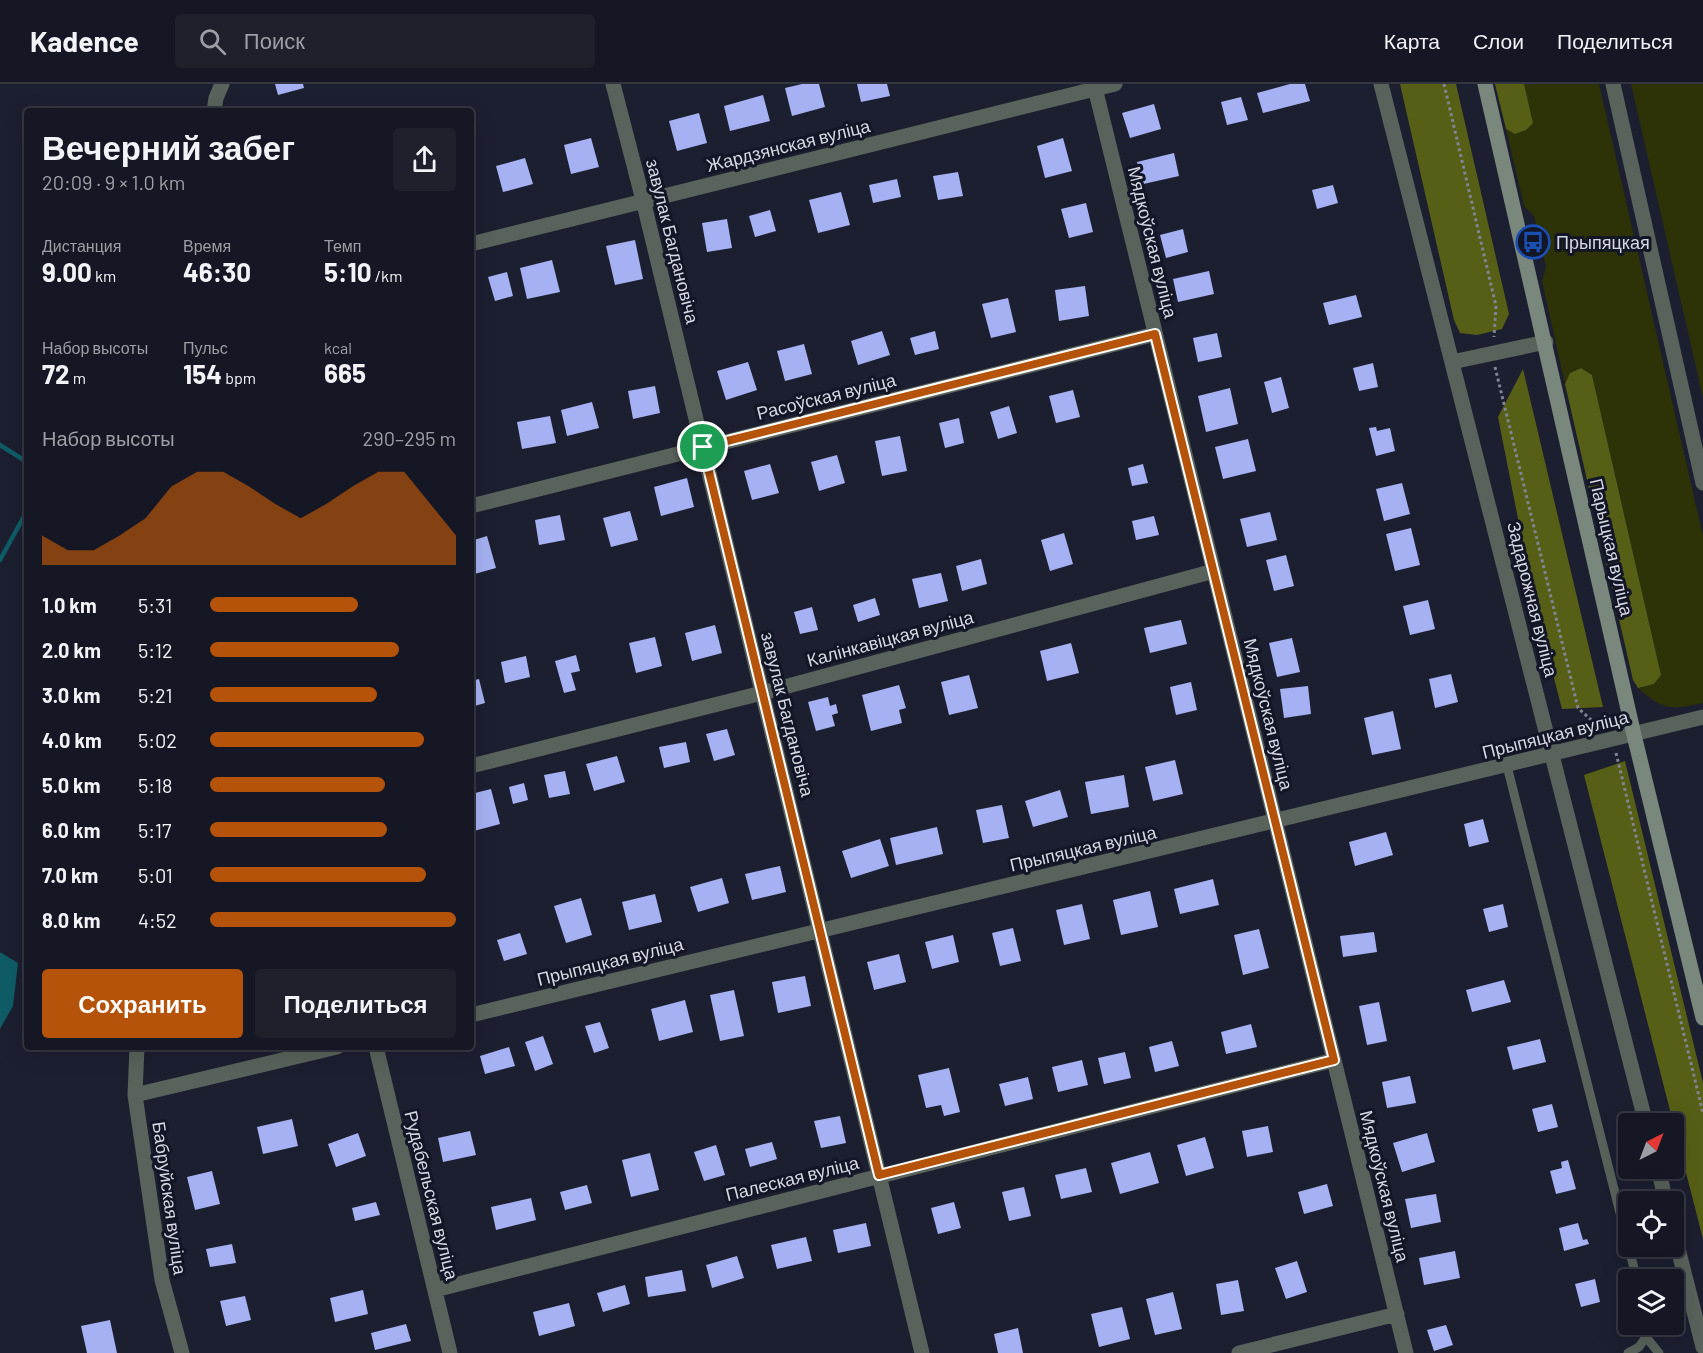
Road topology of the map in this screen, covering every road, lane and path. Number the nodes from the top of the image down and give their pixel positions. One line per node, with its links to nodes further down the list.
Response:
1 (222, 84): 9 (street)
2 (613, 84): 10 (street, завулак Багдановіча)
3 (1115, 84): 8 (street, Жардзянская вуліца)
4 (1381, 84): 15 (street, Задарожная вуліца)
5 (1444, 84): 14 (path)
6 (1485, 84): 13 (main road, Парыцкая вуліца)
7 (1613, 84): 16 (street)
8 (1094, 86): 10 (street, Жардзянская вуліца); 12 (street, Мядкоўская вуліца)
9 (214, 108)
10 (644, 200): 11 (street, Жардзянская вуліца); 17 (street, завулак Багдановіча)
11 (474, 243)
12 (1155, 334): 17 (street, Расоўская вуліца); 20 (street, Мядкоўская вуліца)
13 (1546, 342): 14 (street); 23 (main road, Парыцкая вуліца)
14 (1492, 354): 15 (street); 24 (path)
15 (1452, 362): 25 (street, Задарожная вуліца)
16 (1698, 443): 18 (street)
17 (703, 447): 19 (street, Расоўская вуліца); 21 (street, завулак Багдановіча)
18 (1703, 483)
19 (474, 505)
20 (1214, 571): 21 (street, Калінкавіцкая вуліца); 28 (street, Мядкоўская вуліца)
21 (762, 693): 26 (street, Калінкавіцкая вуліца); 29 (street, завулак Багдановіча)
22 (1703, 717): 23 (street, Прыпяцкая вуліца)
23 (1635, 735): 24 (street, Прыпяцкая вуліца); 30 (main road, Парыцкая вуліца)
24 (1613, 740): 25 (street, Прыпяцкая вуліца); 39 (path)
25 (1552, 755): 27 (street, Прыпяцкая вуліца); 38 (street, Задарожная вуліца)
26 (474, 765)
27 (1507, 766): 28 (street, Прыпяцкая вуліца); 42 (lane)
28 (1275, 821): 29 (street, Прыпяцкая вуліца); 36 (street, Мядкоўская вуліца)
29 (820, 930): 31 (street, Прыпяцкая вуліца); 40 (street, завулак Багдановіча)
30 (1699, 985): 32 (main road, Парыцкая вуліца)
31 (474, 1014)
32 (1703, 1018)
33 (137, 1050): 37 (street, Бабруйская вуліца)
34 (324, 1050): 37 (street)
35 (377, 1050): 43 (street, Рудабельская вуліца)
36 (1334, 1060): 40 (street, Палеская вуліца); 44 (street, Мядкоўская вуліца)
37 (135, 1095): 47 (street, Бабруйская вуліца)
38 (1643, 1113)
39 (1703, 1113)
40 (879, 1175): 43 (street, Палеская вуліца); 49 (street, завулак Багдановіча)
41 (1680, 1257): 46 (street)
42 (1634, 1269)
43 (435, 1290): 48 (street, Рудабельская вуліца)
44 (1397, 1314): 50 (street); 51 (street, Мядкоўская вуліца)
45 (1646, 1337): 52 (lane); 53 (lane)
46 (1703, 1347)
47 (182, 1353)
48 (450, 1353)
49 (922, 1353)
50 (1239, 1353)
51 (1406, 1353)
52 (1628, 1353)
53 (1659, 1353)

